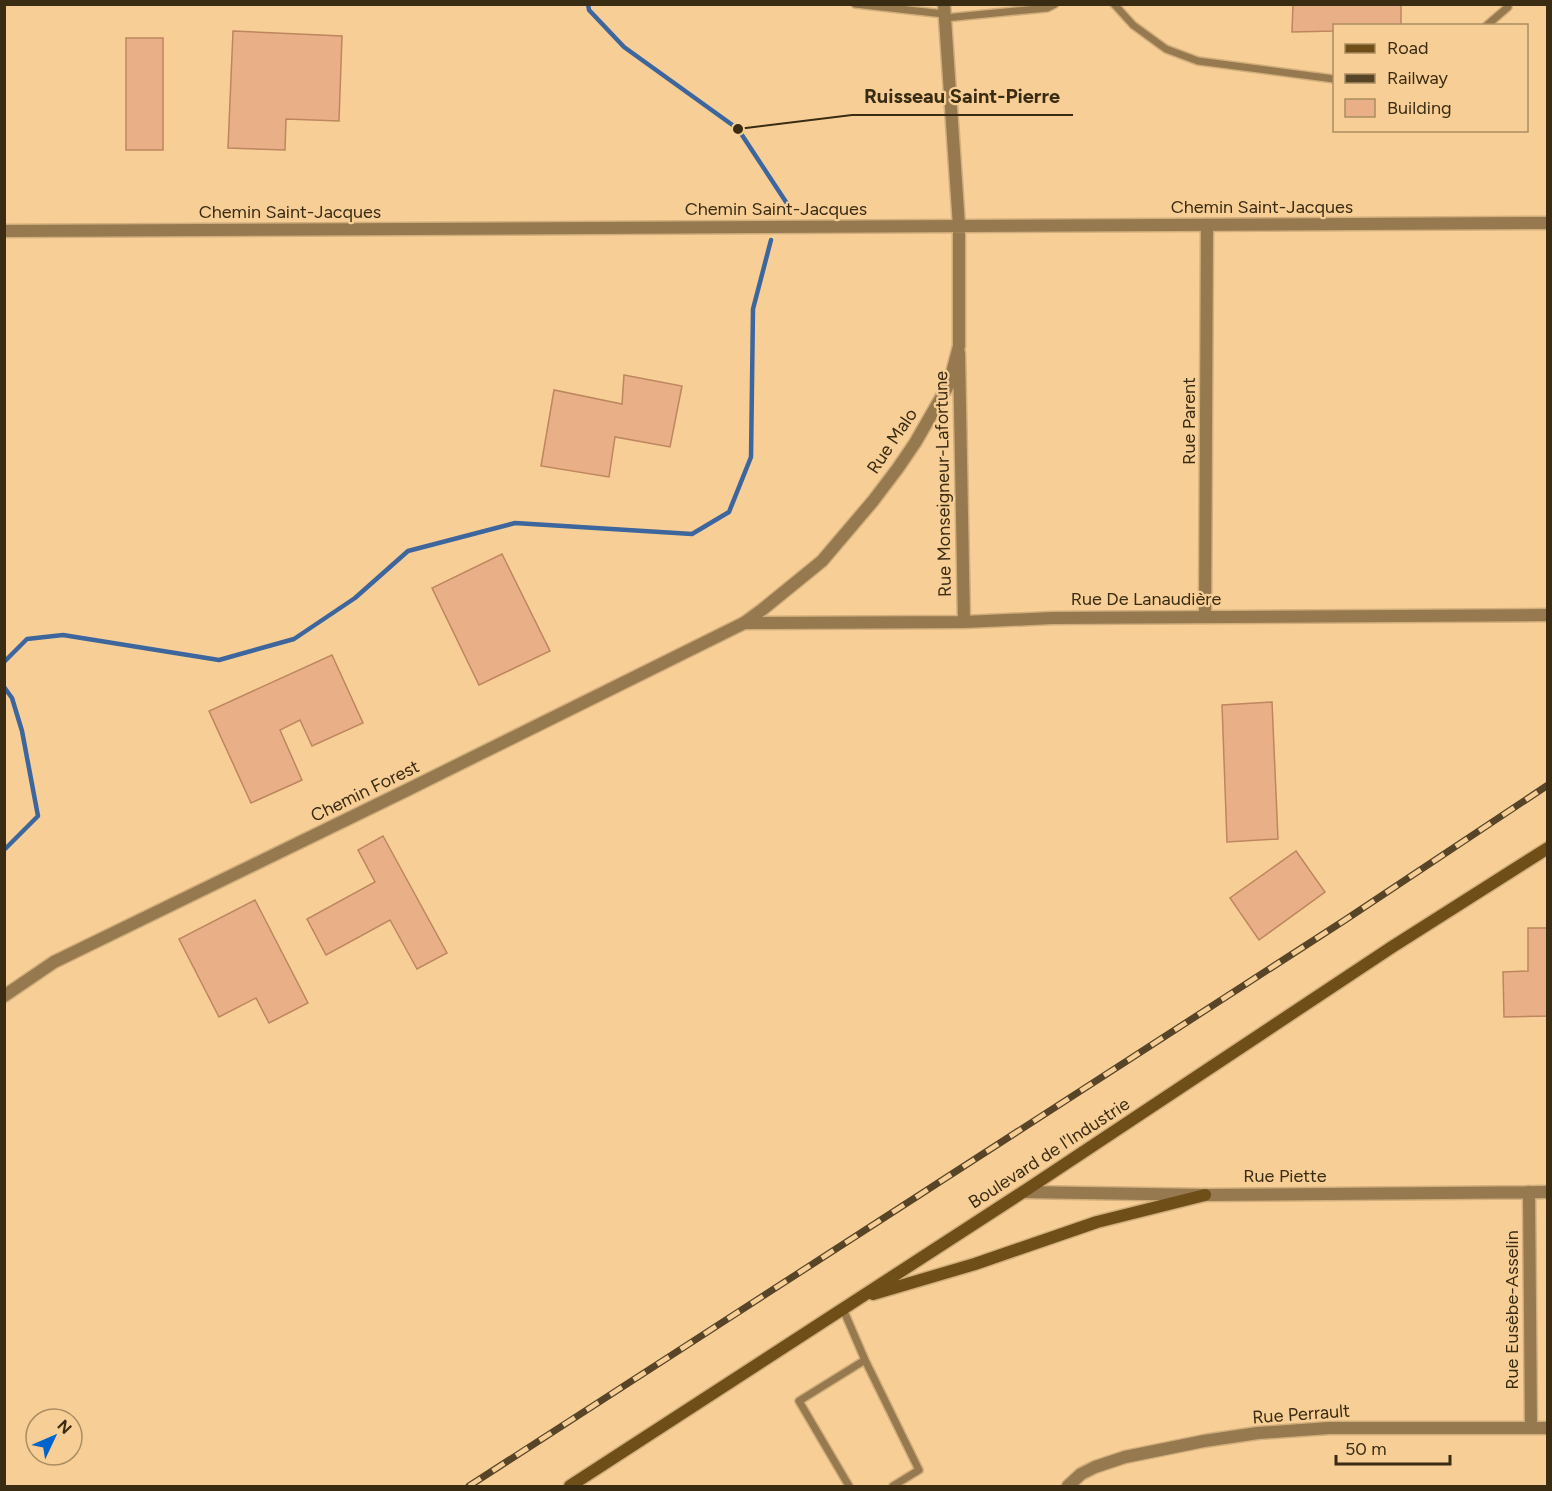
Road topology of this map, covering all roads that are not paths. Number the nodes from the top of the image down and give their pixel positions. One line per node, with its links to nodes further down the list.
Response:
1 (855, 4): 5 (lane)
2 (1054, 4): 5 (lane)
3 (1114, 4): 7 (lane)
4 (1508, 7): 6 (lane)
5 (944, 12): 10 (street, Rue Malo)
6 (1487, 24)
7 (1333, 79)
8 (1548, 223): 9 (street, Chemin Saint-Jacques)
9 (1207, 225): 10 (street, Chemin Saint-Jacques); 14 (street, Rue Parent)
10 (959, 226): 11 (street, Chemin Saint-Jacques); 12 (street, Rue Malo)
11 (4, 231)
12 (959, 346): 15 (street, Rue Monseigneur-Lafortune); 16 (street, Rue Malo)
13 (1548, 615): 14 (street, Rue De Lanaudière)
14 (1205, 617): 15 (street, Rue De Lanaudière)
15 (964, 622): 16 (street, Rue De Lanaudière)
16 (744, 623): 18 (street, Chemin Forest)
17 (1548, 848): 19 (main road, Boulevard de l'Industrie)
18 (4, 996)
19 (1023, 1192): 22 (street, Rue Piette); 23 (main road, Boulevard de l'Industrie)
20 (1529, 1192): 21 (street, Rue Piette); 22 (street, Rue Piette); 26 (street, Rue Eusèbe-Asselin)
21 (1548, 1192)
22 (1205, 1195): 23 (main road)
23 (861, 1298): 24 (main road, Boulevard de l'Industrie)
24 (843, 1309): 25 (lane); 28 (main road, Boulevard de l'Industrie)
25 (865, 1360): 29 (lane); 30 (lane)
26 (1531, 1428): 27 (street, Rue Perrault); 31 (street, Rue Perrault)
27 (1548, 1428)
28 (570, 1486)
29 (849, 1486)
30 (893, 1486)
31 (1068, 1486)

